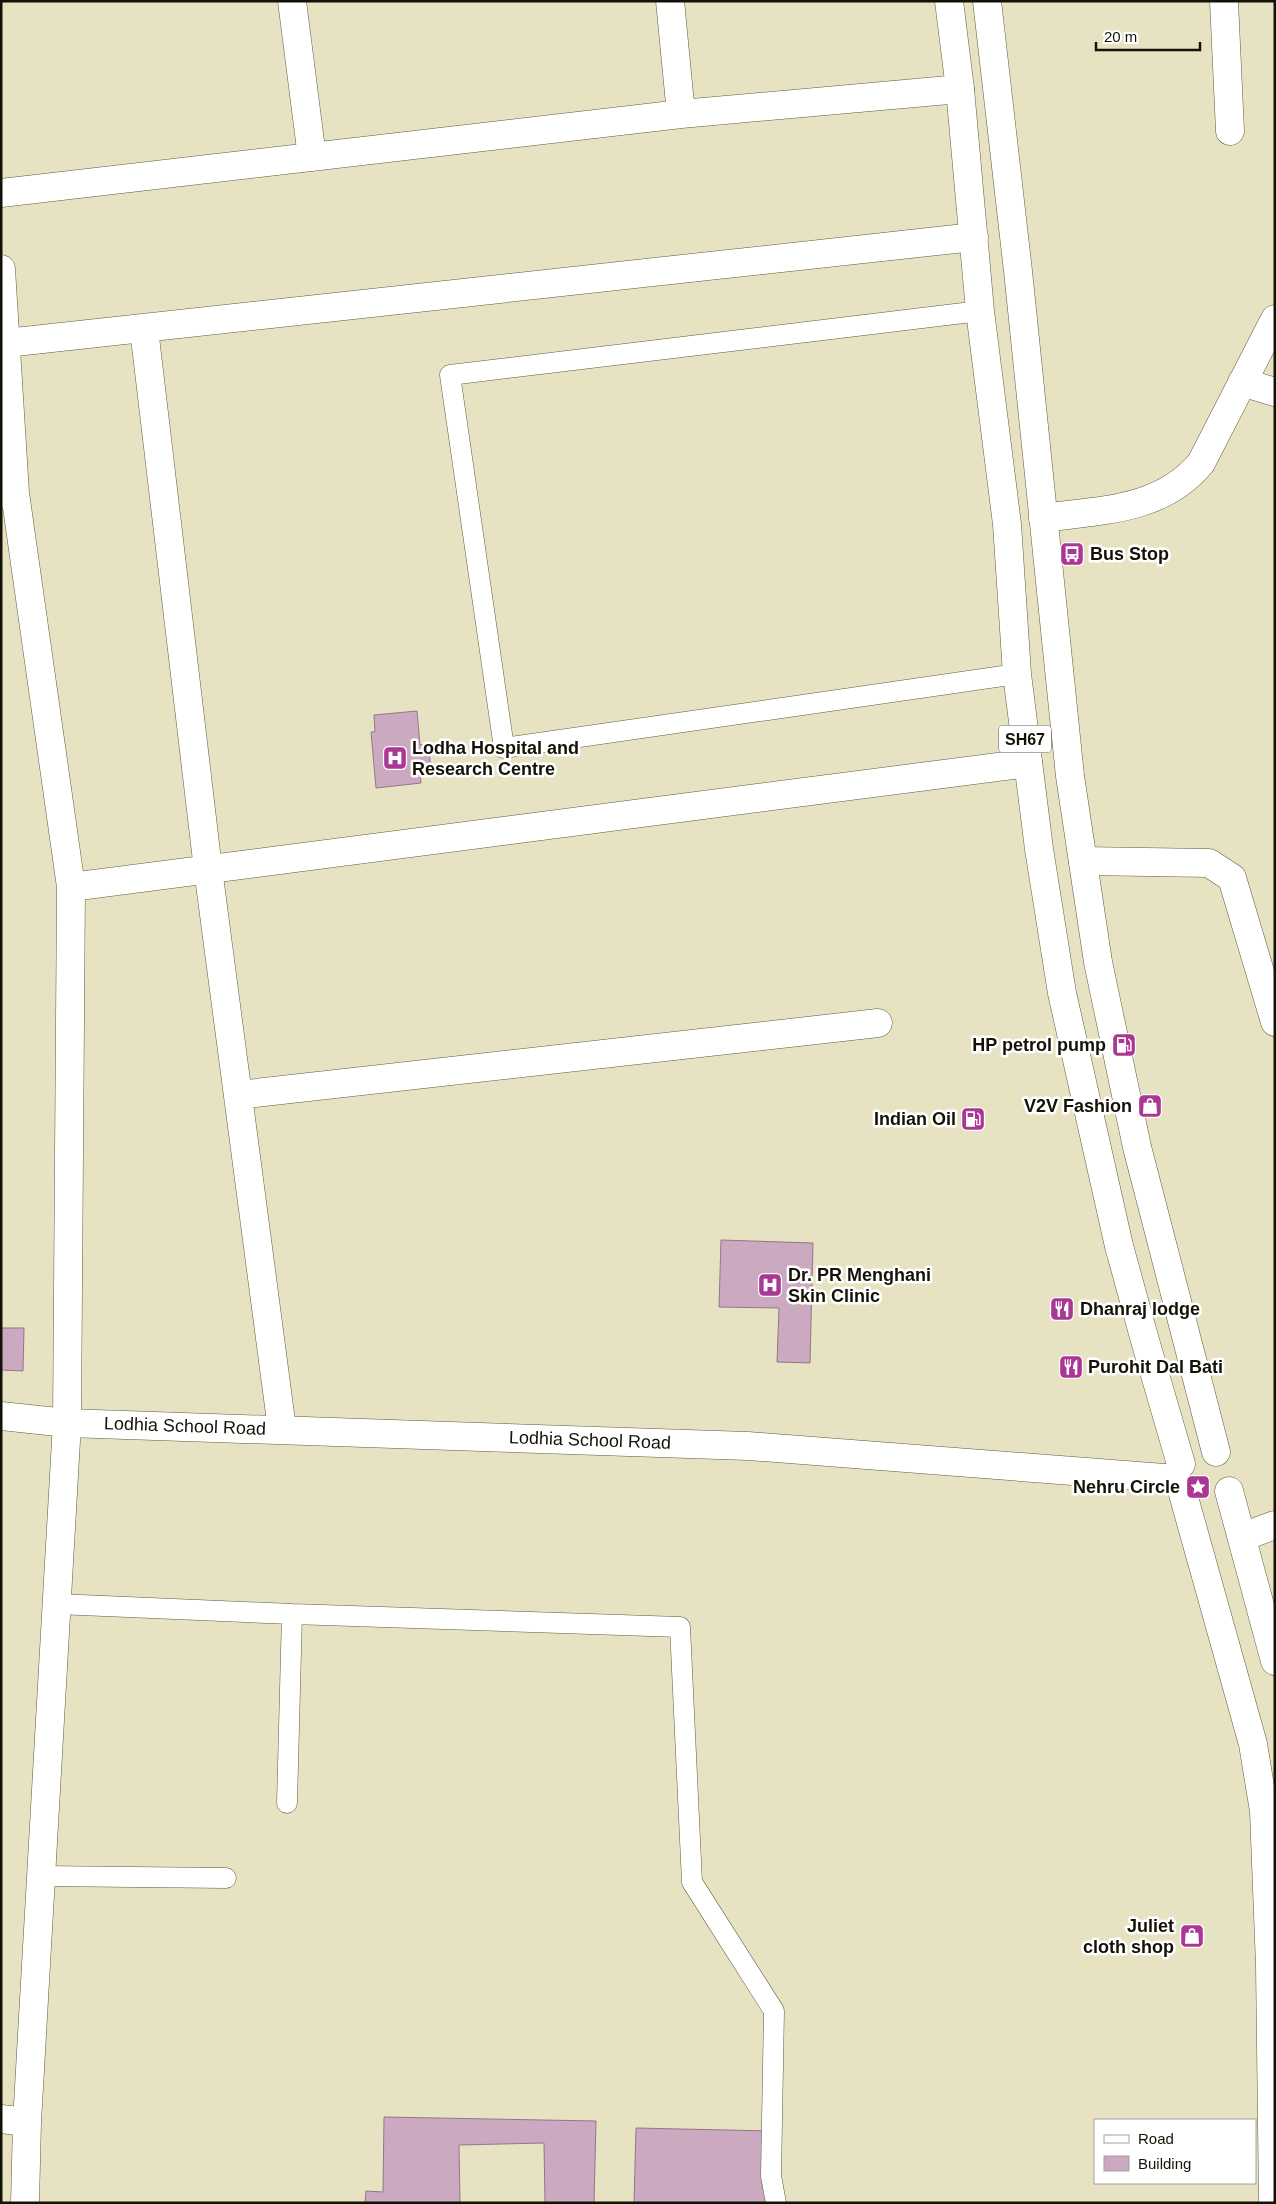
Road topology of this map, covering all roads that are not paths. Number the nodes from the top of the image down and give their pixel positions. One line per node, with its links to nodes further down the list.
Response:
1 (292, 1): 9 (street)
2 (670, 1): 7 (street)
3 (949, 1): 6 (street, SH67)
4 (988, 1): 20 (street, SH67)
5 (1224, 1): 8 (street)
6 (960, 89): 7 (street); 11 (street, SH67)
7 (682, 114): 9 (street)
8 (1230, 131)
9 (312, 158): 10 (street)
10 (1, 193)
11 (974, 238): 13 (street, SH67); 15 (street)
12 (1, 269): 16 (street)
13 (980, 311): 21 (street, SH67); 21 (lane)
14 (1275, 319): 17 (street)
15 (144, 329): 16 (street); 24 (street)
16 (6, 342): 19 (street)
17 (1242, 382): 18 (street); 20 (street)
18 (1275, 392)
19 (8, 494): 25 (street)
20 (1043, 518): 23 (street, SH67)
21 (1017, 674): 22 (street, SH67)
22 (1028, 763): 24 (street); 33 (street, SH67)
23 (1083, 861): 26 (street); 32 (street, SH67)
24 (208, 869): 25 (street); 28 (street)
25 (71, 887): 30 (street)
26 (1275, 1022)
27 (878, 1023): 28 (street)
28 (238, 1095): 31 (street)
29 (1, 1416): 30 (street, Lodhia School Road)
30 (67, 1422): 31 (street, Lodhia School Road); 37 (street)
31 (282, 1429): 33 (street, Lodhia School Road)
32 (1216, 1452): 33 (street); 34 (street, SH67)
33 (1180, 1479): 34 (street); 46 (street, SH67)
34 (1229, 1491): 36 (street, SH67)
35 (1275, 1525): 36 (street)
36 (1242, 1537): 39 (street, SH67)
37 (57, 1604): 38 (lane); 41 (street)
38 (292, 1614): 40 (lane); 45 (lane)
39 (1275, 1661)
40 (287, 1803)
41 (41, 1876): 42 (lane); 43 (street)
42 (226, 1878)
43 (14, 2121): 44 (street)
44 (25, 2203)
45 (776, 2203)
46 (1273, 2203)

